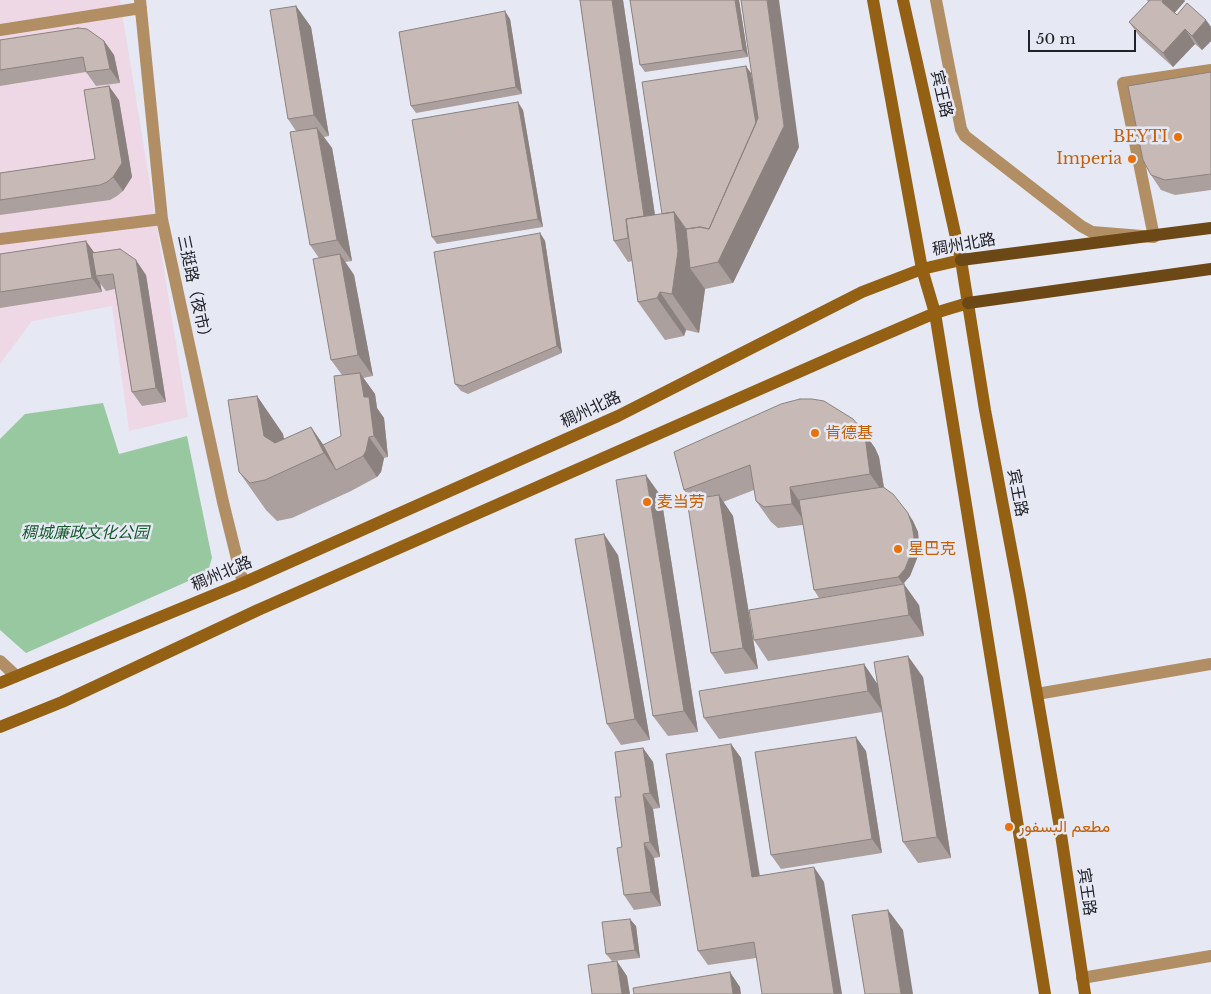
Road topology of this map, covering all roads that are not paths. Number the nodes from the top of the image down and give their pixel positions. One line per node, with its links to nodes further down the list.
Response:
1 (873, 0): 12 (main road)
2 (903, 0): 11 (main road, 宾王路)
3 (936, 0): 9 (street)
4 (140, 4): 5 (street); 7 (street, 三挺路（夜市）)
5 (0, 30)
6 (1211, 70): 9 (street)
7 (162, 218): 10 (street); 16 (street, 三挺路（夜市）)
8 (1211, 228): 9 (main road, 稠州北路)
9 (1154, 237): 11 (main road, 稠州北路)
10 (0, 239)
11 (961, 260): 12 (main road, 稠州北路); 14 (main road, 宾王路)
12 (922, 269): 15 (main road); 16 (main road, 稠州北路)
13 (1211, 269): 14 (main road)
14 (968, 304): 15 (main road); 21 (main road, 宾王路)
15 (935, 313): 22 (main road); 25 (main road)
16 (243, 583): 19 (main road, 稠州北路)
17 (0, 661): 19 (street)
18 (1211, 664): 21 (street)
19 (16, 676): 20 (main road, 稠州北路)
20 (0, 683)
21 (1037, 694): 24 (main road, 宾王路)
22 (0, 727)
23 (1211, 956): 24 (street)
24 (1082, 978): 26 (main road, 宾王路)
25 (1045, 994)
26 (1085, 994)

